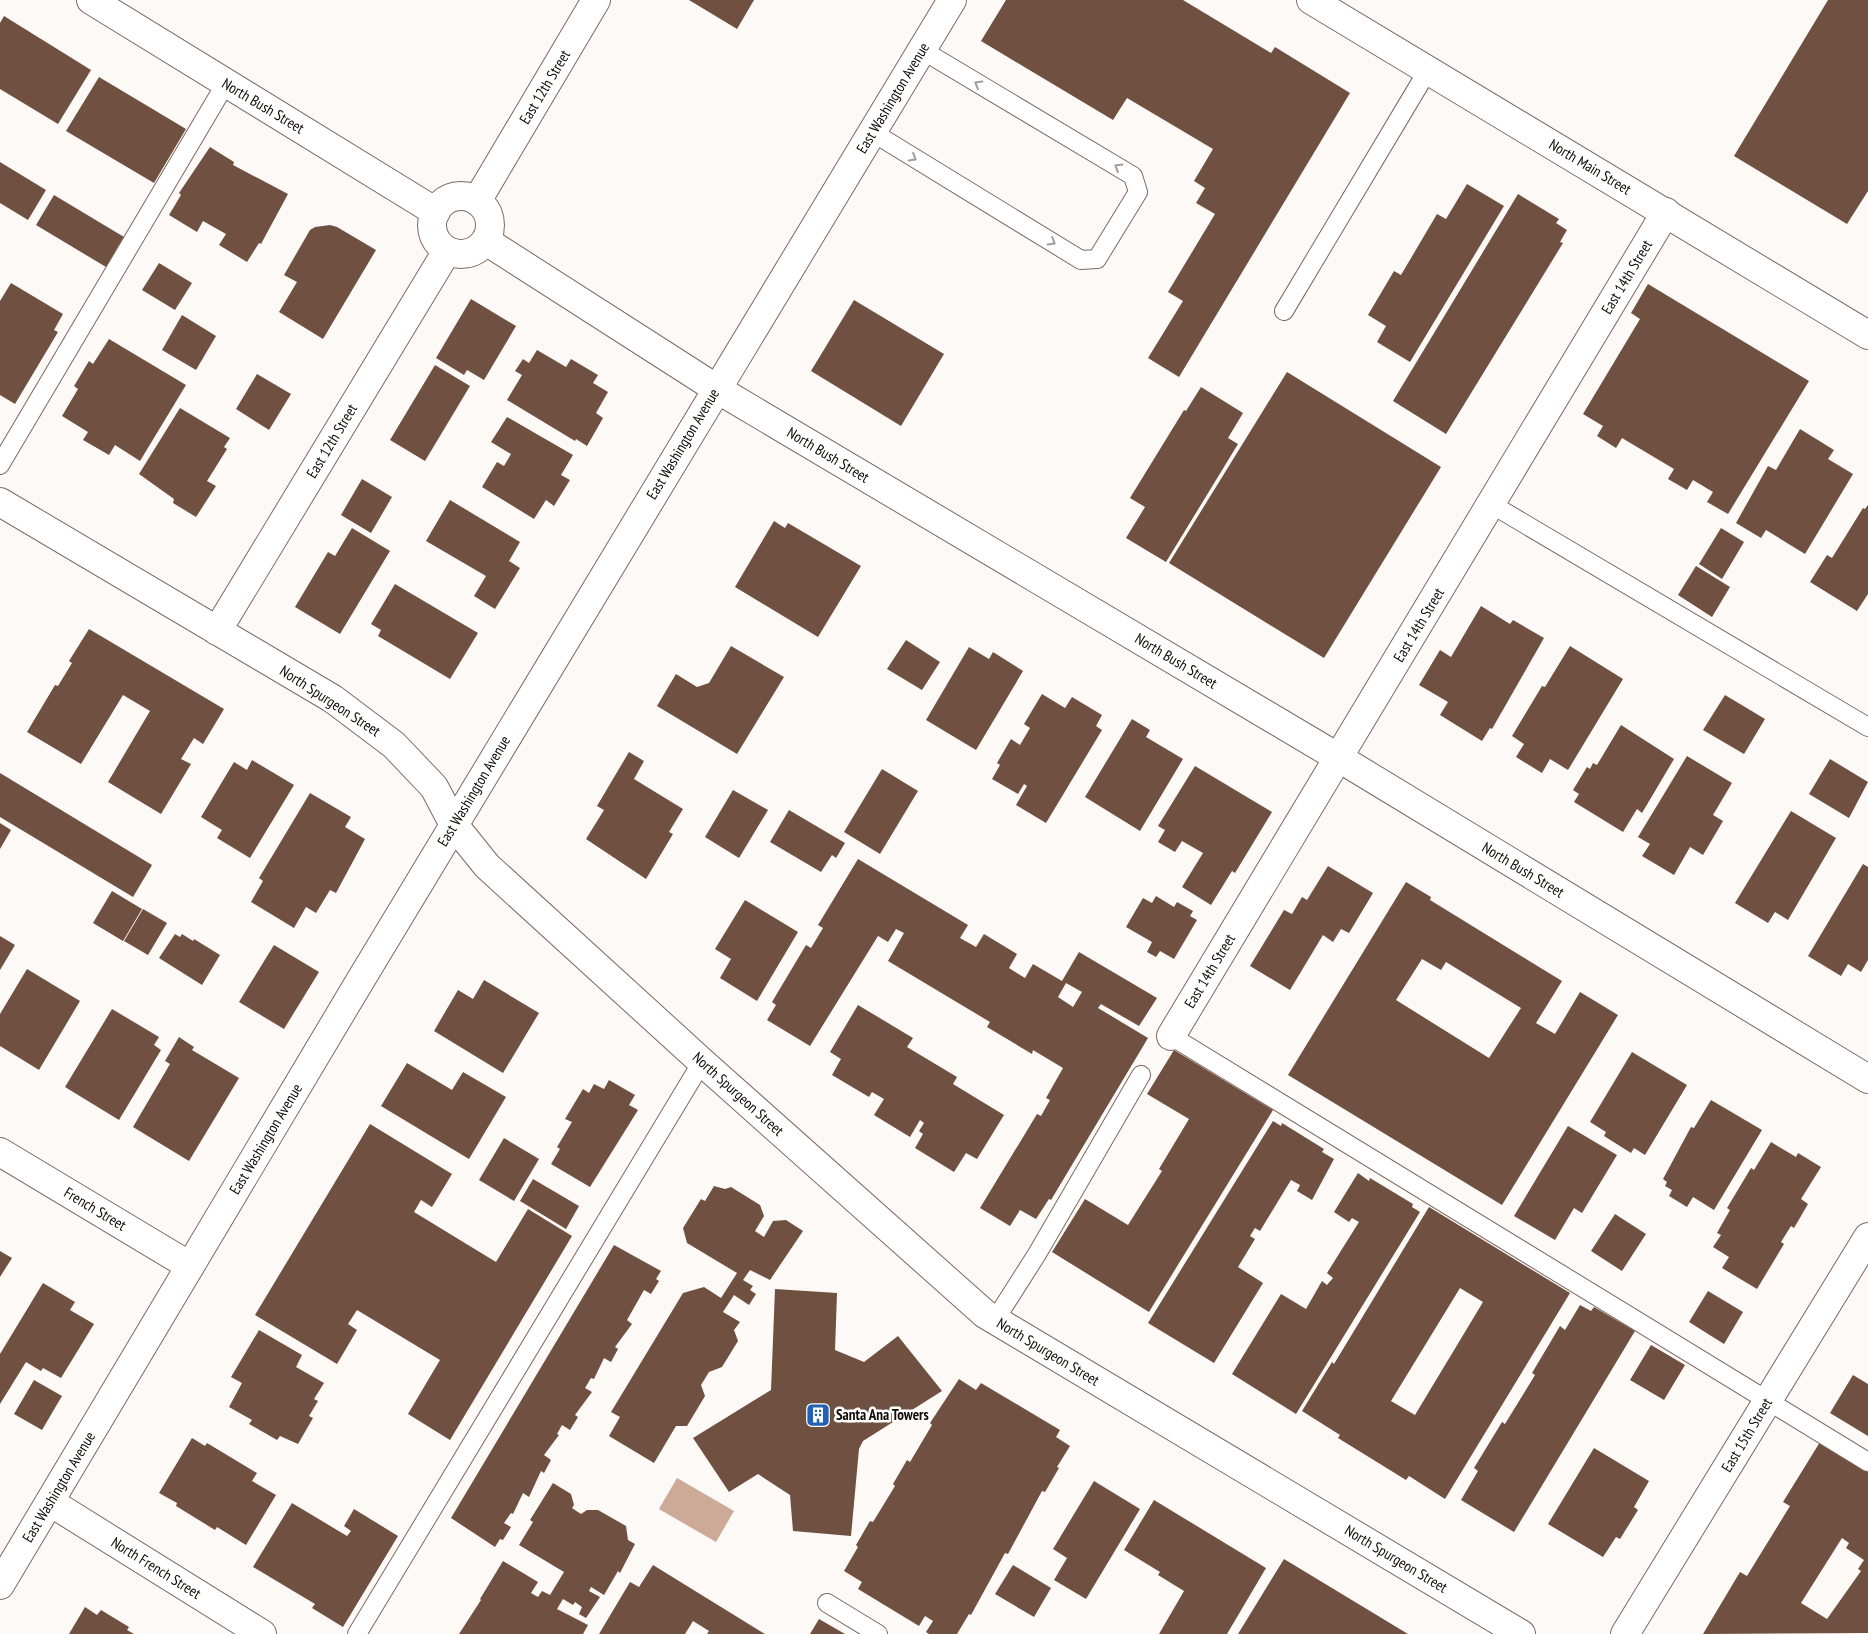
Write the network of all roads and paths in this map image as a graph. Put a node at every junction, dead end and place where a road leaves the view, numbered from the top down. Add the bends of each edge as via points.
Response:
1 (91, 0) edge
2 (596, 0) edge
3 (952, 0) edge
4 (1311, 0) edge
5 (922, 50) junction
6 (1428, 70) junction
7 (226, 83) junction
8 (872, 132) junction
9 (477, 201) junction
10 (436, 212) junction
11 (1666, 212) junction
12 (486, 241) junction
13 (447, 251) junction
14 (1284, 311) dead end
15 (1868, 335) edge
16 (717, 389) junction
17 (0, 466) edge
18 (0, 502) edge
19 (1491, 504) junction
20 (216, 631) junction
21 (1868, 727) edge
22 (1339, 758) junction
23 (454, 825) junction
24 (1171, 1036) joint
25 (702, 1062) junction
26 (1140, 1075) dead end
27 (1868, 1079) edge
28 (0, 1152) edge
29 (1868, 1237) edge
30 (190, 1266) junction
31 (995, 1320) junction
32 (1768, 1401) junction
33 (1868, 1462) edge
34 (50, 1502) junction
35 (0, 1585) edge
36 (827, 1603) dead end
37 (262, 1634) edge
38 (357, 1634) edge
39 (878, 1634) edge
40 (1521, 1634) edge
41 (1625, 1634) edge

1 - 7 street, North Bush Street
2 - 9 street, East 12th Street
3 - 5 street, East Washington Avenue
4 - 6 street, North Main Street
5 - 8 street, East Washington Avenue
8 -> 5 lane via 1081,260 1096,259 1138,192 1133,176
6 - 11 street, North Main Street
6 - 14 lane
7 - 10 street, North Bush Street
7 - 17 lane
8 - 16 street, East Washington Avenue
9 - 10 street via 454,196
9 - 12 street via 490,218
10 - 13 street via 432,226 434,235
11 - 15 street, North Main Street
11 - 19 street, East 14th Street
12 - 13 street via 466,254
12 - 16 street, North Bush Street
13 - 20 street, East 12th Street
16 - 22 street, North Bush Street
16 - 23 street, East Washington Avenue
18 - 20 street, North Spurgeon Street
19 - 21 lane
19 - 22 street, East 14th Street
20 - 23 street, North Spurgeon Street via 333,700 394,745 434,787
22 - 24 street, East 14th Street
22 - 27 street, North Bush Street
23 - 25 street, North Spurgeon Street via 487,866
23 - 30 street, East Washington Avenue
24 - 32 lane
25 - 31 street, North Spurgeon Street
25 - 38 lane
26 - 31 lane via 1037,1254
28 - 30 street, French Street
29 - 32 street, East 15th Street
30 - 34 street, East Washington Avenue
31 - 40 street, North Spurgeon Street
32 - 33 lane
32 - 41 street, East 15th Street
34 - 35 street, East Washington Avenue
34 - 37 street, North French Street
36 - 39 lane

